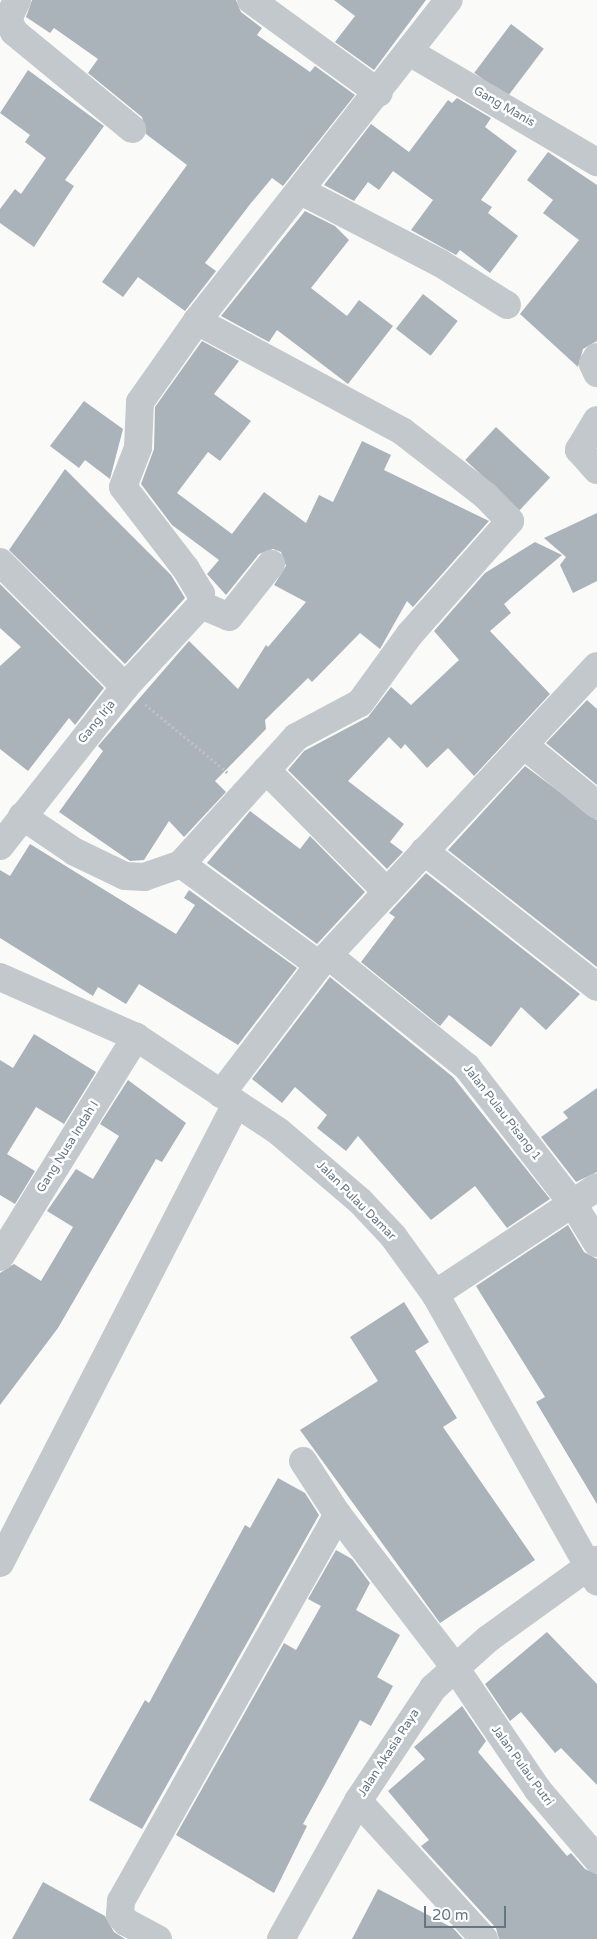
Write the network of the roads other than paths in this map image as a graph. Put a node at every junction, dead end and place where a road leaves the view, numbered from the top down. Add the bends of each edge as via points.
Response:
1 (17, 0) edge
2 (251, 0) edge
3 (449, 0) edge
4 (411, 53) junction
5 (380, 92) junction
6 (132, 129) dead end
7 (597, 162) edge
8 (302, 191) junction
9 (507, 305) dead end
10 (197, 321) junction
11 (597, 357) edge
12 (597, 373) edge
13 (597, 420) edge
14 (597, 470) edge
15 (0, 562) edge
16 (271, 564) dead end
17 (201, 605) junction
18 (597, 666) edge
19 (125, 687) junction
20 (524, 744) junction
21 (266, 770) junction
22 (597, 805) edge
23 (22, 816) junction
24 (0, 846) edge
25 (424, 852) junction
26 (181, 864) junction
27 (387, 892) junction
28 (324, 961) junction
29 (0, 977) edge
30 (597, 987) edge
31 (136, 1037) junction
32 (229, 1099) junction
33 (597, 1187) edge
34 (573, 1204) junction
35 (597, 1243) edge
36 (0, 1257) edge
37 (435, 1294) junction
38 (303, 1461) dead end
39 (338, 1515) junction
40 (0, 1563) edge
41 (594, 1570) edge
42 (454, 1666) junction
43 (358, 1801) junction
44 (597, 1859) edge
45 (475, 1935) edge
46 (158, 1939) edge
47 (281, 1939) edge

1 - 6 street via 8,19 14,32
2 - 5 street
3 - 4 street
4 - 5 street
4 - 7 street, Gang Manis
5 - 8 street
8 - 9 street via 440,263
8 - 10 street
10 - 17 street via 142,396 138,448 123,482 126,493 186,570 201,594
10 - 21 street via 402,431 486,496 510,521 410,634 360,703 300,733
11 - 12 street via 593,364
13 - 14 street via 579,450
15 - 19 street
16 - 17 street via 229,616
17 - 19 street, Gang Irja
18 - 20 street
19 - 23 street, Gang Irja
20 - 22 street
20 - 25 street
21 - 26 street
21 - 27 street
23 - 24 street, Gang Irja
23 - 26 street via 75,852 125,876 144,877
25 - 27 street
25 - 30 street
26 - 28 street, Jalan Pulau Pisang 1
27 - 28 street
28 - 32 street
28 - 34 street, Jalan Pulau Pisang 1 via 467,1067
29 - 31 street, Jalan Pulau Damar
31 - 32 street, Jalan Pulau Damar
31 - 36 street, Gang Nusa Indah I
32 - 37 street, Jalan Pulau Damar via 319,1163 360,1201 393,1236
32 - 40 street
33 - 34 street
34 - 35 street, Jalan Pulau Pisang 1
34 - 37 street
37 - 41 street, Jalan Pulau Damar
38 - 39 street, Jalan Pulau Putri
39 - 42 street, Jalan Pulau Putri
39 - 46 street via 120,1901 120,1915 126,1922
41 - 42 street, Jalan Akasia Raya
42 - 43 street, Jalan Akasia Raya via 409,1718
42 - 44 street, Jalan Pulau Putri via 538,1790
43 - 45 street
43 - 47 street, Jalan Akasia Raya

